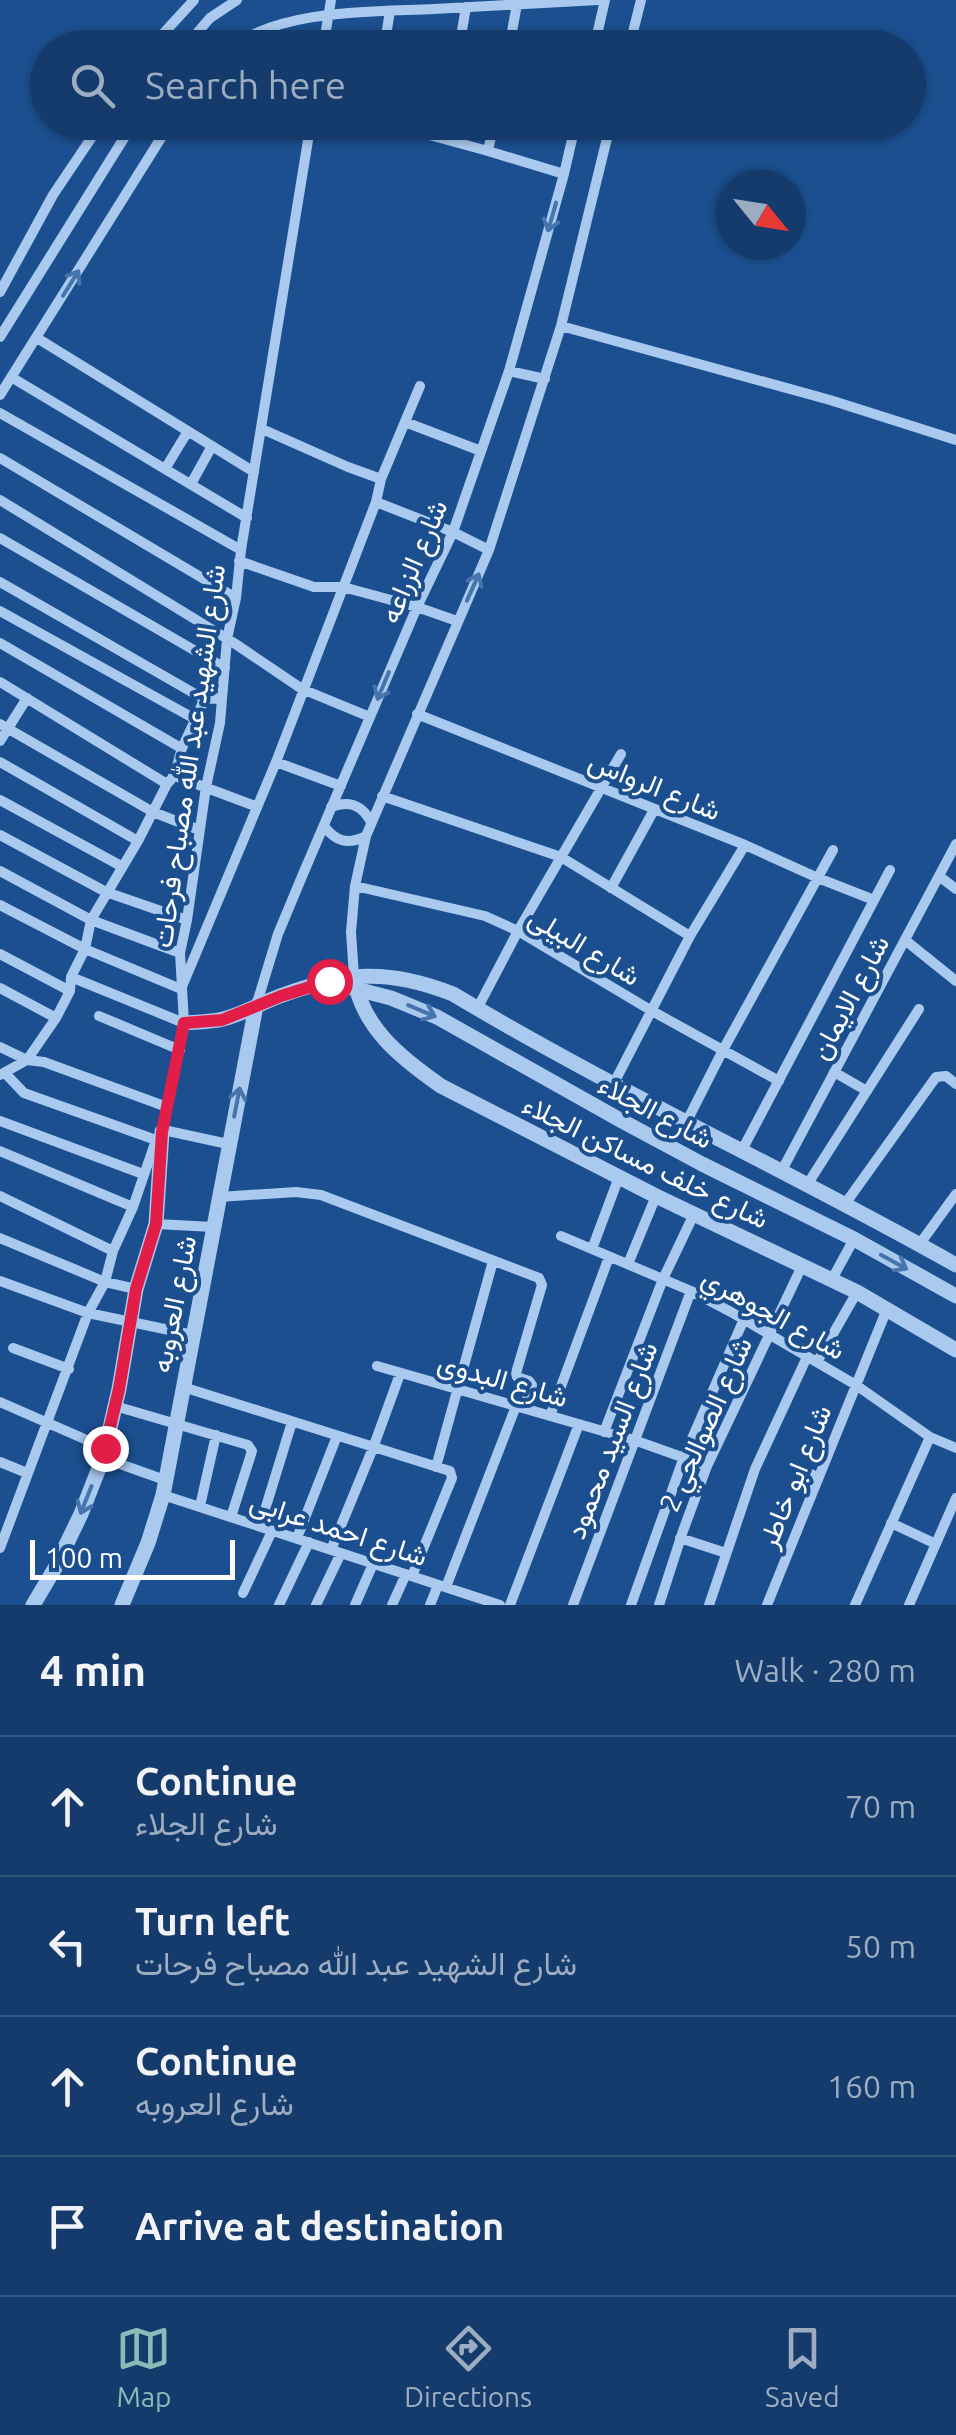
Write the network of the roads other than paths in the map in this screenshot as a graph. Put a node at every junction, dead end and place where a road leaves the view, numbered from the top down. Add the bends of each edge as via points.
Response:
1 (194, 0) edge
2 (238, 0) edge
3 (331, 0) edge
4 (601, 0) edge
5 (641, 0) edge
6 (517, 4) junction
7 (466, 7) junction
8 (390, 11) junction
9 (328, 14) junction
10 (166, 30) edge
11 (200, 30) edge
12 (261, 30) edge
13 (326, 30) edge
14 (387, 30) edge
15 (462, 30) edge
16 (512, 30) edge
17 (597, 30) edge
18 (634, 30) edge
19 (90, 140) edge
20 (123, 140) edge
21 (160, 140) edge
22 (308, 140) edge
23 (450, 140) edge
24 (490, 140) edge
25 (572, 140) edge
26 (607, 140) edge
27 (488, 150) junction
28 (564, 174) junction
29 (0, 292) edge
30 (561, 326) junction
31 (0, 337) edge
32 (36, 338) junction
33 (510, 371) junction
34 (12, 378) junction
35 (545, 380) junction
36 (420, 386) dead end
37 (0, 396) edge
38 (0, 413) edge
39 (405, 422) junction
40 (262, 429) junction
41 (188, 431) junction
42 (956, 440) edge
43 (212, 446) junction
44 (481, 451) junction
45 (0, 458) edge
46 (165, 469) junction
47 (254, 472) junction
48 (381, 479) junction
49 (190, 484) junction
50 (0, 500) edge
51 (376, 502) junction
52 (247, 518) junction
53 (453, 532) junction
54 (0, 538) edge
55 (489, 550) junction
56 (240, 555) junction
57 (0, 582) edge
58 (343, 587) junction
59 (236, 598) junction
60 (418, 607) junction
61 (0, 610) edge
62 (457, 621) junction
63 (227, 639) junction
64 (0, 643) edge
65 (225, 668) junction
66 (0, 682) edge
67 (302, 689) junction
68 (27, 698) junction
69 (221, 698) junction
70 (204, 699) junction
71 (418, 714) junction
72 (370, 717) junction
73 (196, 720) junction
74 (4, 726) edge
75 (0, 741) edge
76 (182, 748) junction
77 (620, 754) dead end
78 (0, 762) edge
79 (276, 762) junction
80 (171, 780) junction
81 (341, 786) junction
82 (206, 787) junction
83 (599, 788) junction
84 (382, 796) junction
85 (0, 800) edge
86 (256, 806) junction
87 (332, 807) junction
88 (654, 810) junction
89 (153, 812) junction
90 (371, 822) junction
91 (324, 826) junction
92 (199, 830) junction
93 (0, 835) edge
94 (366, 836) junction
95 (138, 840) junction
96 (956, 844) edge
97 (745, 845) junction
98 (833, 850) dead end
99 (561, 857) junction
100 (121, 866) junction
101 (890, 870) dead end
102 (0, 871) edge
103 (939, 876) junction
104 (818, 878) junction
105 (355, 886) junction
106 (612, 888) junction
107 (956, 889) edge
108 (106, 892) junction
109 (874, 900) junction
110 (0, 905) edge
111 (91, 920) junction
112 (187, 920) junction
113 (518, 931) junction
114 (690, 936) junction
115 (905, 940) junction
116 (85, 949) junction
117 (180, 953) junction
118 (0, 954) edge
119 (71, 977) junction
120 (956, 980) edge
121 (355, 982) junction
122 (0, 988) edge
123 (181, 989) junction
124 (70, 991) junction
125 (256, 1006) junction
126 (477, 1008) junction
127 (918, 1009) dead end
128 (652, 1012) junction
129 (99, 1016) dead end
130 (56, 1018) junction
131 (184, 1023) junction
132 (0, 1047) edge
133 (180, 1050) junction
134 (723, 1050) junction
135 (26, 1060) junction
136 (586, 1068) junction
137 (834, 1072) junction
138 (3, 1074) edge
139 (779, 1080) junction
140 (614, 1083) junction
141 (956, 1084) edge
142 (867, 1091) junction
143 (572, 1094) junction
144 (637, 1096) junction
145 (166, 1107) junction
146 (0, 1121) edge
147 (622, 1122) junction
148 (686, 1123) junction
149 (159, 1136) junction
150 (228, 1144) junction
151 (0, 1151) edge
152 (742, 1152) junction
153 (781, 1172) junction
154 (142, 1174) junction
155 (619, 1178) junction
156 (807, 1186) junction
157 (956, 1194) edge
158 (0, 1196) edge
159 (656, 1196) junction
160 (218, 1198) junction
161 (845, 1204) junction
162 (134, 1206) junction
163 (694, 1214) junction
164 (156, 1224) junction
165 (213, 1228) junction
166 (561, 1236) dead end
167 (0, 1238) edge
168 (854, 1240) junction
169 (920, 1244) junction
170 (592, 1249) junction
171 (113, 1251) junction
172 (609, 1256) junction
173 (494, 1261) junction
174 (955, 1261) edge
175 (628, 1264) junction
176 (802, 1266) junction
177 (663, 1279) junction
178 (832, 1280) junction
179 (0, 1281) edge
180 (104, 1282) junction
181 (136, 1289) junction
182 (691, 1291) junction
183 (856, 1292) junction
184 (956, 1296) edge
185 (887, 1309) junction
186 (88, 1313) junction
187 (744, 1319) junction
188 (130, 1321) junction
189 (769, 1334) junction
190 (193, 1335) junction
191 (13, 1348) dead end
192 (956, 1350) edge
193 (812, 1359) junction
194 (377, 1366) dead end
195 (69, 1368) junction
196 (400, 1374) junction
197 (856, 1384) junction
198 (183, 1387) junction
199 (458, 1390) junction
200 (0, 1402) edge
201 (115, 1406) junction
202 (520, 1407) junction
203 (550, 1416) junction
204 (176, 1422) junction
205 (292, 1422) junction
206 (48, 1424) junction
207 (579, 1424) junction
208 (604, 1432) junction
209 (216, 1435) junction
210 (337, 1436) junction
211 (930, 1436) junction
212 (634, 1440) junction
213 (373, 1448) junction
214 (956, 1448) edge
215 (104, 1453) junction
216 (684, 1457) junction
217 (0, 1462) edge
218 (707, 1466) junction
219 (436, 1467) junction
220 (799, 1469) dead end
221 (27, 1473) junction
222 (818, 1477) junction
223 (164, 1488) junction
224 (956, 1498) edge
225 (200, 1506) junction
226 (0, 1508) edge
227 (12, 1514) junction
228 (231, 1516) junction
229 (891, 1523) junction
230 (260, 1526) junction
231 (272, 1530) junction
232 (680, 1538) junction
233 (302, 1540) junction
234 (936, 1544) junction
235 (0, 1548) edge
236 (336, 1551) junction
237 (726, 1553) junction
238 (373, 1564) junction
239 (409, 1575) junction
240 (442, 1586) junction
241 (244, 1593) dead end
242 (468, 1600) edge
243 (33, 1605) edge
244 (122, 1605) edge
245 (280, 1605) edge
246 (316, 1605) edge
247 (355, 1605) edge
248 (392, 1605) edge
249 (430, 1605) edge
250 (500, 1605) edge
251 (510, 1605) edge
252 (573, 1605) edge
253 (631, 1605) edge
254 (659, 1605) edge
255 (709, 1605) edge
256 (766, 1605) edge
257 (855, 1605) edge
258 (909, 1605) edge

1 - 10 street
2 - 11 street
3 - 9 street
4 - 6 street
4 - 17 street
5 - 18 street
6 - 7 street
6 - 16 street
7 - 8 street
7 - 15 street
8 - 9 street
8 - 14 street
9 - 12 street
9 - 13 street
19 - 29 street
20 - 31 street
32 -> 21 street
22 - 40 street, شارع الشهيد عبد الله مصباح فرحات
23 - 27 street
24 - 27 street
25 - 28 street, شارع الزراعه
26 - 30 street
27 - 28 street
28 -> 33 street, شارع الزراعه
30 - 35 street
30 - 42 street
32 - 34 street
32 - 41 street
33 - 35 street
33 - 44 street, شارع الزراعه
34 - 37 street
34 - 46 street
35 - 55 street
36 - 39 street
38 - 56 street
39 - 44 street
39 - 48 street
40 - 47 street, شارع الشهيد عبد الله مصباح فرحات
40 - 48 street
41 - 43 street
41 - 46 street
43 - 47 street
43 - 49 street
44 - 53 street, شارع الزراعه
45 - 59 street
46 - 49 street
47 - 52 street, شارع الشهيد عبد الله مصباح فرحات
48 - 51 street
49 - 52 street
50 - 63 street
51 - 53 street
51 - 58 street
52 - 56 street, شارع الشهيد عبد الله مصباح فرحات
53 - 55 street
53 - 60 street, شارع الزراعه
54 - 65 street
62 -> 55 street
56 - 58 street via 314,587
56 - 59 street, شارع الشهيد عبد الله مصباح فرحات
57 - 70 street
58 - 60 street
58 - 67 street
59 - 63 street, شارع الشهيد عبد الله مصباح فرحات
60 - 62 street
60 -> 72 street, شارع الزراعه
61 - 73 street
62 - 71 street
63 - 65 street, شارع الشهيد عبد الله مصباح فرحات
63 - 67 street
64 - 76 street
65 - 69 street, شارع الشهيد عبد الله مصباح فرحات
66 - 68 street
67 - 72 street
67 - 79 street
68 - 74 street
68 - 80 street
69 - 70 street
69 - 82 street, شارع الشهيد عبد الله مصباح فرحات
70 - 73 street
71 - 83 street, شارع الرواس
71 - 84 street
72 - 81 street, شارع الزراعه
73 - 76 street
74 - 75 street
74 - 89 street
76 - 80 street
77 - 83 street
78 - 95 street
79 - 81 street
79 - 86 street
80 - 82 street
80 - 89 street
81 - 87 street, شارع الزراعه
82 - 86 street
82 - 92 street, شارع الشهيد عبد الله مصباح فرحات
83 - 88 street, شارع الرواس
83 - 99 street
84 - 90 street
84 - 99 street
85 - 100 street
86 - 123 street
87 - 90 street via 355,804
87 - 91 street, شارع الزراعه
88 - 97 street, شارع الرواس
88 - 106 street
89 - 92 street
89 - 95 street
90 - 94 street
91 - 94 street via 342,841
91 - 125 street, شارع الزراعه
92 - 112 street, شارع الشهيد عبد الله مصباح فرحات
93 - 108 street
94 - 105 street
95 - 100 street
96 - 103 street, شارع الايمان
97 - 104 street, شارع الرواس
97 - 114 street
98 - 104 street
99 - 106 street
99 - 113 street
100 - 108 street
101 - 109 street
102 - 111 street
103 - 107 street
103 - 115 street, شارع الايمان
104 - 109 street, شارع الرواس
104 - 134 street
105 - 113 street, شارع البيلى via 468,910
105 - 121 street
106 - 114 street
108 - 111 street
108 - 112 street
109 - 139 street
110 - 116 street
111 - 116 street
111 - 117 street
112 - 117 street, شارع الشهيد عبد الله مصباح فرحات
113 - 126 street
113 - 128 street, شارع البيلى
114 - 128 street
115 - 120 street
115 - 137 street, شارع الايمان
116 - 119 street
116 - 123 street
117 - 123 street, شارع الشهيد عبد الله مصباح فرحات
118 - 124 street
119 - 124 street
119 - 131 street
121 - 125 street, شارع الجلاء via 329,981
121 - 126 street, شارع الجلاء via 384,975 432,986
121 -> 143 street, شارع الجلاء via 437,1017
121 - 155 street, شارع خلف مساكن الجلاء via 372,1024 416,1069
122 - 130 street
123 - 131 street, شارع الشهيد عبد الله مصباح فرحات
124 - 130 street
125 - 131 street, شارع الجلاء via 222,1020
150 -> 125 street, شارع العروبه
126 - 136 street, شارع الجلاء
127 - 142 street
128 - 134 street, شارع البيلى
128 - 140 street
129 - 133 street
130 - 135 street
131 - 133 street, شارع الشهيد عبد الله مصباح فرحات
132 - 135 street
133 - 145 street, شارع الشهيد عبد الله مصباح فرحات
134 - 139 street, شارع البيلى
134 - 148 street
135 - 138 street
135 - 145 street
136 - 140 street, شارع الجلاء
136 - 143 street via 586,1084
137 - 142 street
137 - 153 street, شارع الايمان
138 - 149 street via 24,1093
139 - 152 street
140 - 144 street, شارع الجلاء
141 - 161 street via 936,1077
142 - 156 street
143 - 147 street, شارع الجلاء
144 - 147 street via 622,1104
144 - 148 street, شارع الجلاء
145 - 149 street, شارع الشهيد عبد الله مصباح فرحات
146 - 154 street
147 - 168 street, شارع الجلاء
148 - 152 street, شارع الجلاء
149 - 150 street via 168,1131
149 - 154 street, شارع الشهيد عبد الله مصباح فرحات
149 - 164 street, شارع العروبه
150 - 160 street, شارع العروبه
151 - 162 street
152 - 153 street, شارع الجلاء
153 - 156 street, شارع الجلاء
154 - 162 street, شارع الشهيد عبد الله مصباح فرحات
155 - 159 street, شارع خلف مساكن الجلاء
155 - 170 street
156 - 161 street, شارع الجلاء
157 - 169 street
158 - 171 street
159 - 163 street, شارع خلف مساكن الجلاء
159 - 175 street
160 - 165 street, شارع العروبه
160 - 173 street via 308,1192
161 - 169 street, شارع الجلاء
162 - 171 street, شارع الشهيد عبد الله مصباح فرحات
163 - 176 street, شارع خلف مساكن الجلاء
163 - 177 street
164 - 165 street
164 - 181 street, شارع العروبه
165 - 190 street, شارع العروبه
166 - 170 street, شارع الجوهري
167 - 180 street
168 - 178 street
168 -> 184 street, شارع الجلاء
169 - 174 street, شارع الجلاء
170 - 172 street, شارع الجوهري
171 - 180 street, شارع الشهيد عبد الله مصباح فرحات
172 - 175 street, شارع الجوهري
172 - 203 street
173 - 199 street
173 - 202 street via 542,1285 516,1372 532,1384
175 - 177 street, شارع الجوهري
176 - 178 street, شارع خلف مساكن الجلاء
176 - 189 street, شارع الصوالحي 2
177 - 182 street, شارع الجوهري
177 - 208 street
178 - 183 street, شارع خلف مساكن الجلاء
179 - 186 street
180 - 181 street
180 - 186 street, شارع الشهيد عبد الله مصباح فرحات
181 - 188 street, شارع العروبه
182 - 187 street, شارع الجوهري
182 - 212 street, شارع السيد محمود
183 - 185 street, شارع خلف مساكن الجلاء
183 - 193 street
185 - 192 street, شارع خلف مساكن الجلاء
185 - 197 street, شارع ابو خاطر
186 - 188 street
186 - 195 street, شارع الشهيد عبد الله مصباح فرحات
187 - 189 street, شارع الجوهري
187 - 216 street
188 - 190 street
188 - 201 street, شارع العروبه
189 - 193 street, شارع الجوهري
189 - 218 street, شارع الصوالحي 2
190 - 198 street, شارع العروبه
191 - 195 street
193 - 197 street, شارع الجوهري
193 - 237 street via 755,1469
194 - 196 street, شارع البدوى
195 - 206 street, شارع الشهيد عبد الله مصباح فرحات
196 - 199 street, شارع البدوى
196 - 213 street, شارع البدوى
197 - 211 street, شارع الجوهري
197 - 222 street, شارع ابو خاطر
198 - 204 street, شارع العروبه
198 - 205 street
199 - 202 street, شارع البدوى
199 - 219 street
200 - 206 street, شارع احمد عرابى
201 - 204 street
201 - 215 street, شارع العروبه
202 - 203 street, شارع البدوى
202 - 240 street
203 - 207 street, شارع البدوى
204 - 209 street
204 - 223 street, شارع العروبه
205 - 210 street
205 - 230 street
206 - 215 street, شارع احمد عرابى
206 - 221 street, شارع الشهيد عبد الله مصباح فرحات
207 - 208 street, شارع البدوى
207 - 251 street
208 - 212 street, شارع البدوى
209 - 225 street
209 - 228 street via 251,1448
210 - 213 street
210 - 233 street
211 - 214 street, شارع الجوهري
211 - 229 street
212 - 216 street, شارع البدوى
212 - 252 street, شارع السيد محمود
213 - 219 street
213 - 236 street, شارع البدوى
215 - 223 street, شارع احمد عرابى
215 -> 243 street, شارع العروبه
216 - 218 street, شارع البدوى
216 - 253 street
217 - 221 street
218 - 232 street, شارع الصوالحي 2
219 - 239 street via 452,1478
220 - 222 street
221 - 227 street, شارع الشهيد عبد الله مصباح فرحات
222 - 256 street, شارع ابو خاطر
223 - 225 street, شارع احمد عرابى
223 - 244 street, شارع العروبه
224 - 234 street
225 - 228 street, شارع احمد عرابى
226 - 227 street
227 - 235 street, شارع الشهيد عبد الله مصباح فرحات
228 - 230 street, شارع احمد عرابى
229 - 234 street
229 - 257 street
230 - 231 street, شارع احمد عرابى
231 - 233 street, شارع احمد عرابى
231 - 241 street
232 - 237 street
232 - 254 street, شارع الصوالحي 2
233 - 236 street, شارع احمد عرابى
233 - 245 street
234 - 258 street
236 - 238 street, شارع احمد عرابى
236 - 246 street, شارع البدوى
237 - 255 street
238 - 239 street, شارع احمد عرابى
238 - 247 street
239 - 240 street, شارع احمد عرابى
239 - 248 street
240 - 242 street, شارع احمد عرابى
240 - 249 street
242 - 250 street, شارع احمد عرابى

